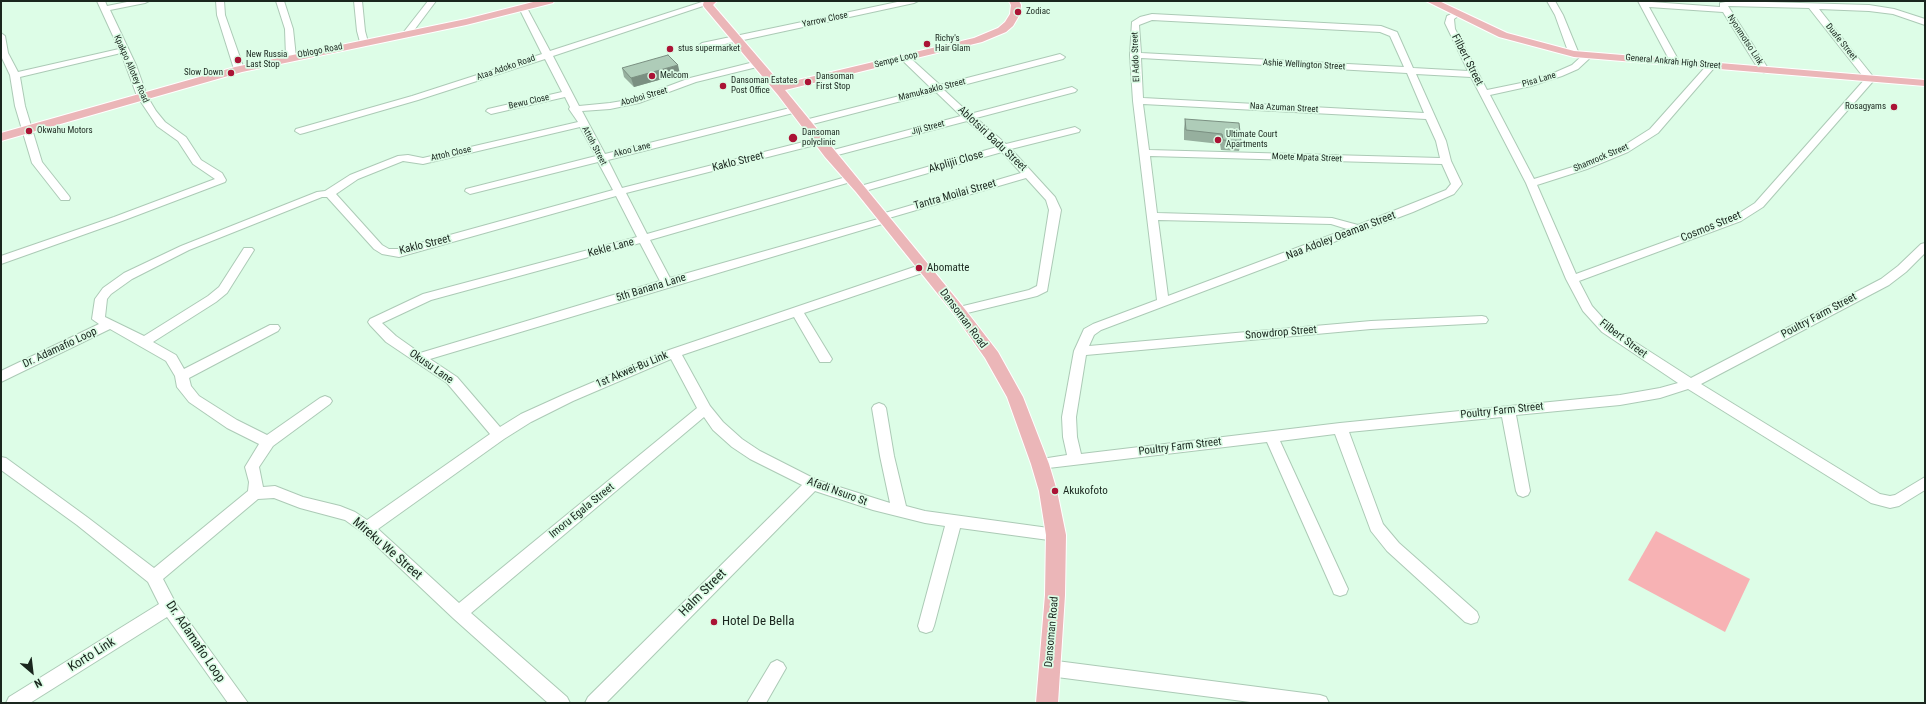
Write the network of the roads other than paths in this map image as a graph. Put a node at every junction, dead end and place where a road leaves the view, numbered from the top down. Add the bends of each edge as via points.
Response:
1 (145, 1) edge
2 (220, 1) edge
3 (280, 1) edge
4 (358, 1) edge
5 (432, 1) edge
6 (549, 1) edge
7 (914, 1) edge
8 (1014, 1) edge
9 (1431, 1) edge
10 (1551, 1) edge
11 (710, 2) edge
12 (1643, 2) edge
13 (102, 5) edge
14 (1812, 6) junction
15 (523, 8) junction
16 (1725, 10) junction
17 (1457, 14) junction
18 (1925, 22) edge
19 (1394, 34) joint
20 (406, 35) junction
21 (1, 36) edge
22 (737, 39) junction
23 (364, 42) junction
24 (702, 46) dead end
25 (124, 50) junction
26 (546, 54) junction
27 (1574, 54) junction
28 (1135, 55) junction
29 (1588, 55) junction
30 (291, 57) junction
31 (1060, 57) dead end
32 (906, 58) junction
33 (1675, 63) junction
34 (758, 64) junction
35 (1711, 66) junction
36 (239, 69) junction
37 (1764, 70) junction
38 (1410, 71) junction
39 (1473, 74) junction
40 (15, 76) junction
41 (1870, 79) junction
42 (1925, 83) edge
43 (778, 88) junction
44 (939, 88) junction
45 (1072, 90) dead end
46 (1485, 93) junction
47 (566, 94) junction
48 (142, 96) junction
49 (1138, 101) junction
50 (574, 109) junction
51 (794, 110) junction
52 (491, 111) dead end
53 (1430, 116) junction
54 (968, 117) junction
55 (805, 122) junction
56 (582, 124) junction
57 (27, 130) junction
58 (1075, 130) dead end
59 (300, 132) dead end
60 (1, 137) edge
61 (819, 141) junction
62 (1004, 148) junction
63 (1144, 153) junction
64 (830, 154) junction
65 (600, 158) junction
66 (1446, 161) junction
67 (1028, 174) junction
68 (1531, 183) junction
69 (855, 184) junction
70 (470, 191) dead end
71 (618, 192) junction
72 (327, 194) junction
73 (65, 198) dead end
74 (1153, 216) junction
75 (883, 218) junction
76 (1358, 229) junction
77 (643, 239) junction
78 (1925, 246) edge
79 (248, 250) dead end
80 (1, 260) edge
81 (924, 268) junction
82 (1572, 279) junction
83 (667, 283) junction
84 (1163, 302) junction
85 (959, 311) junction
86 (797, 312) junction
87 (1482, 320) dead end
88 (374, 322) joint
89 (108, 325) junction
90 (274, 328) dead end
91 (144, 342) junction
92 (1080, 351) junction
93 (674, 352) junction
94 (417, 358) junction
95 (825, 359) dead end
96 (182, 376) junction
97 (1, 377) edge
98 (1690, 384) junction
99 (325, 401) dead end
100 (880, 408) dead end
101 (705, 409) junction
102 (1508, 410) junction
103 (1340, 428) junction
104 (499, 435) junction
105 (1271, 436) junction
106 (267, 444) junction
107 (1075, 460) junction
108 (1, 462) edge
109 (1040, 464) junction
110 (1925, 483) edge
111 (812, 484) junction
112 (1523, 490) dead end
113 (255, 493) junction
114 (900, 511) junction
115 (954, 522) junction
116 (368, 528) junction
117 (1056, 535) junction
118 (154, 577) junction
119 (1340, 589) dead end
120 (169, 607) junction
121 (459, 613) junction
122 (1471, 617) dead end
123 (926, 626) dead end
124 (777, 668) dead end
125 (1049, 668) junction
126 (21, 702) edge
127 (239, 703) edge
128 (561, 703) edge
129 (594, 703) edge
130 (756, 703) edge
131 (1047, 703) edge
132 (1320, 703) edge

1 - 13 street
2 - 36 street via 221,15
3 - 30 street via 289,29
4 - 23 street
5 - 20 street
6 - 15 main road, Oblogo Road
7 - 22 street, Yarrow Close
8 - 32 main road, Sempe Loop via 1015,14 1002,30 978,40
9 - 17 main road, General Ankrah High Street
10 - 27 street
11 - 22 main road, Dansoman Road via 708,5
11 - 26 street, Ataa Adoko Road
12 - 16 street
12 - 33 street
13 - 25 street, Kpakpo Allotey Road
14 - 16 street via 1733,3 1723,5
14 - 18 street via 1881,9
14 - 41 street, Duafe Street
15 - 20 main road, Oblogo Road
15 - 26 street, Attoh Street
16 - 37 street, Nyonmotso Link
17 - 27 main road, General Ankrah High Street via 1528,44
17 - 39 street, Filbert Street via 1450,18 1449,23
19 - 28 street, El Addo Street via 1381,29 1152,17 1135,24
19 - 38 street, Naa Adoley Oeaman Street
20 - 23 main road, Oblogo Road
21 - 40 street via 4,53
22 - 24 street, Yarrow Close
22 - 34 main road, Dansoman Road
23 - 30 main road, Oblogo Road
25 - 40 street
25 - 48 street, Kpakpo Allotey Road
26 - 47 street, Attoh Street
26 - 59 street, Ataa Adoko Road via 415,98
27 - 29 main road, General Ankrah High Street
28 - 38 street, Ashie Wellington Street
28 - 49 street, El Addo Street
29 - 33 main road, General Ankrah High Street
29 - 46 street, Pisa Lane via 1575,67 1559,74
30 - 36 main road, Oblogo Road
31 - 44 street, Mamukaaklo Street
32 - 43 main road, Sempe Loop
32 - 44 street, Ablotsiri Badu Street
33 - 35 main road, General Ankrah High Street
34 - 43 main road, Dansoman Road
34 - 50 street, Aboboi Street via 693,80 636,102
35 - 37 main road, General Ankrah High Street
35 - 68 street, Shamrock Street via 1654,131 1624,150 1583,167
36 - 48 main road, Oblogo Road
37 - 41 main road, General Ankrah High Street
38 - 39 street, Ashie Wellington Street
38 - 53 street, Naa Adoley Oeaman Street
39 - 46 street, Filbert Street
40 - 57 street
41 - 42 main road, General Ankrah High Street
41 - 82 street, Cosmos Street via 1759,205 1737,219
43 - 51 main road, Dansoman Road
44 - 54 street, Ablotsiri Badu Street
44 - 55 street, Mamukaaklo Street
45 - 54 street, Jiji Street
46 - 68 street, Filbert Street
47 - 50 street, Attoh Street
47 - 52 street, Bewu Close
48 - 57 main road, Oblogo Road
48 - 80 street, Kpakpo Allotey Road via 161,124 182,139 197,162 221,178 218,182
49 - 53 street, Naa Azuman Street
49 - 63 street, El Addo Street
50 - 56 street, Attoh Street
51 - 55 main road, Dansoman Road
51 - 65 street, Akoo Lane
53 - 66 street, Naa Adoley Oeaman Street
54 - 62 street, Ablotsiri Badu Street
54 - 64 street, Jiji Street
55 - 61 main road, Dansoman Road
56 - 65 street, Attoh Street
56 - 72 street, Attoh Close via 423,161 402,158 354,177
57 - 60 main road, Oblogo Road
57 - 73 street via 37,163
58 - 62 street, Akplijii Close
61 - 64 main road, Dansoman Road
61 - 71 street, Kaklo Street
62 - 67 street, Ablotsiri Badu Street
62 - 69 street, Akplijii Close
63 - 66 street, Moete Mpata Street
63 - 74 street, El Addo Street
64 - 69 main road, Dansoman Road
65 - 70 street, Akoo Lane
65 - 71 street, Attoh Street
66 - 76 street, Naa Adoley Oeaman Street via 1457,184 1450,192
67 - 75 street, Tantra Moilai Street
67 - 85 street, Ablotsiri Badu Street via 1051,200 1055,210 1043,288 1033,293
68 - 82 street, Filbert Street
69 - 75 main road, Dansoman Road
69 - 77 street, Kekle Lane
71 - 72 street, Kaklo Street via 399,253 386,252 378,247 354,219
71 - 77 street, Attoh Street
72 - 89 street via 312,197 223,232 115,283 101,299 98,320
74 - 76 street via 1332,221
74 - 84 street, El Addo Street
75 - 81 main road, Dansoman Road
75 - 83 street, 5th Banana Lane
76 - 84 street, Naa Adoley Oeaman Street
77 - 83 street, Attoh Street
77 - 88 street, Kekle Lane via 427,297
78 - 98 street, Poultry Farm Street via 1902,269 1884,282
79 - 91 street via 223,290
81 - 85 main road, Dansoman Road
81 - 86 street, 1st Akwei-Bu Link
82 - 98 street, Filbert Street via 1587,308 1606,329
83 - 94 street, 5th Banana Lane
84 - 92 street, Naa Adoley Oeaman Street via 1097,327 1089,332
85 - 109 main road, Dansoman Road via 992,356 1015,397
86 - 93 street, 1st Akwei-Bu Link
86 - 95 street
87 - 92 street, Snowdrop Street via 1371,325
88 - 94 street, Okusu Lane via 391,339
89 - 91 street, Dr. Adamafio Loop
89 - 97 street, Dr. Adamafio Loop
90 - 96 street
91 - 96 street, Dr. Adamafio Loop via 171,358
92 - 107 street, Naa Adoley Oeaman Street via 1069,417
93 - 101 street, Afadi Nsuro St
93 - 104 street, 1st Akwei-Bu Link via 568,398 526,418
94 - 104 street, Okusu Lane via 452,380
96 - 106 street, Dr. Adamafio Loop via 184,387 194,399
98 - 102 street, Poultry Farm Street via 1660,393 1620,400
98 - 110 street, Filbert Street via 1876,499 1890,502 1898,500
99 - 106 street
100 - 114 street via 887,456
101 - 111 street, Afadi Nsuro St via 718,426 737,443
101 - 121 street, Imoru Egala Street
102 - 103 street, Poultry Farm Street
102 - 112 street
103 - 105 street, Poultry Farm Street
103 - 122 street via 1376,527 1393,547
104 - 116 street, 1st Akwei-Bu Link
105 - 107 street, Poultry Farm Street
105 - 119 street
106 - 113 street via 252,467 256,482
107 - 109 street, Poultry Farm Street
108 - 118 street, Dr. Adamafio Loop
109 - 117 main road, Dansoman Road
111 - 114 street, Afadi Nsuro St
111 - 129 street, Halm Street
113 - 116 street, Mireku We Street via 274,492 300,502 340,512
113 - 118 street
114 - 115 street, Afadi Nsuro St
115 - 117 street, Afadi Nsuro St
115 - 123 street
116 - 121 street, Mireku We Street
117 - 125 main road, Dansoman Road via 1055,596
118 - 120 street, Dr. Adamafio Loop
120 - 126 street, Korto Link
120 - 127 street, Dr. Adamafio Loop
121 - 128 street, Mireku We Street
124 - 130 street
125 - 131 main road, Dansoman Road
125 - 132 street

